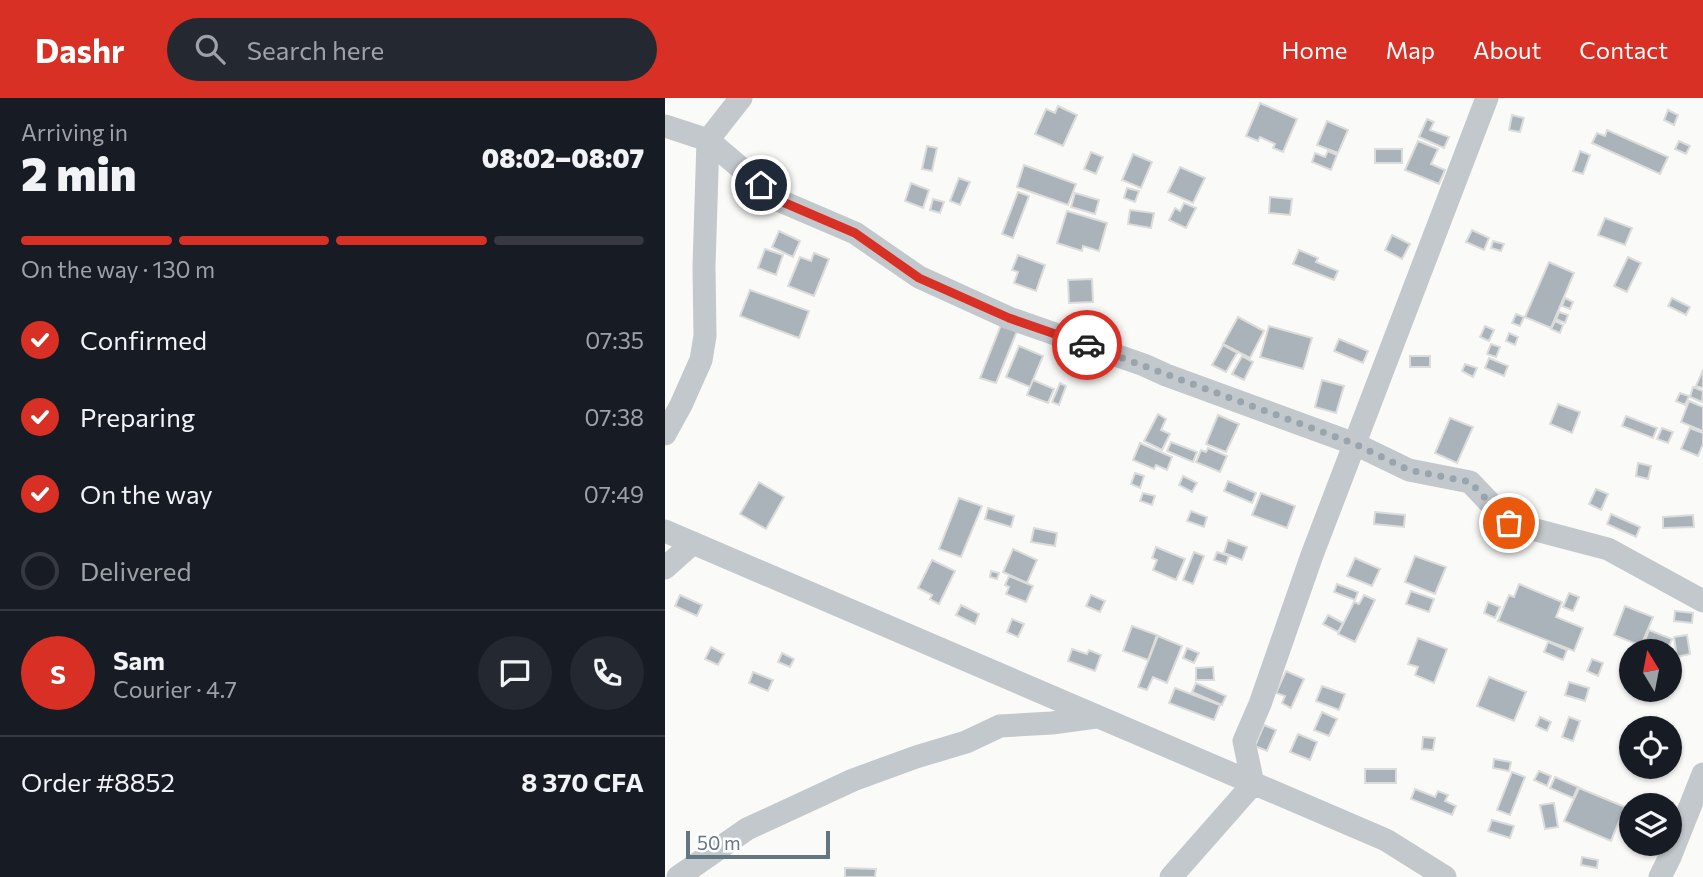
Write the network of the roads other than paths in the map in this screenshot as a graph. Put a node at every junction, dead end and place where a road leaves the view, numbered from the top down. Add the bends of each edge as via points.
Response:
1 (741, 98) edge
2 (1487, 98) edge
3 (665, 126) edge
4 (708, 140) junction
5 (665, 434) edge
6 (1355, 444) junction
7 (665, 531) edge
8 (693, 543) junction
9 (665, 550) edge
10 (665, 568) edge
11 (1703, 601) edge
12 (1096, 717) junction
13 (1703, 774) edge
14 (1253, 784) junction
15 (678, 877) edge
16 (1171, 877) edge
17 (1445, 877) edge
18 (1660, 877) edge

1 - 4 street
2 - 6 street
3 - 4 street
4 - 5 street via 705,336 701,360
4 - 6 street via 778,200 855,233 919,278 1009,318
6 - 11 street via 1409,470 1470,482 1509,523 1608,549
6 - 14 street via 1244,741
7 - 8 street
8 - 9 street
8 - 10 street
8 - 12 street
12 - 14 street
12 - 15 street via 1000,726 853,780 747,829
13 - 18 street
14 - 16 street
14 - 17 street via 1386,840

